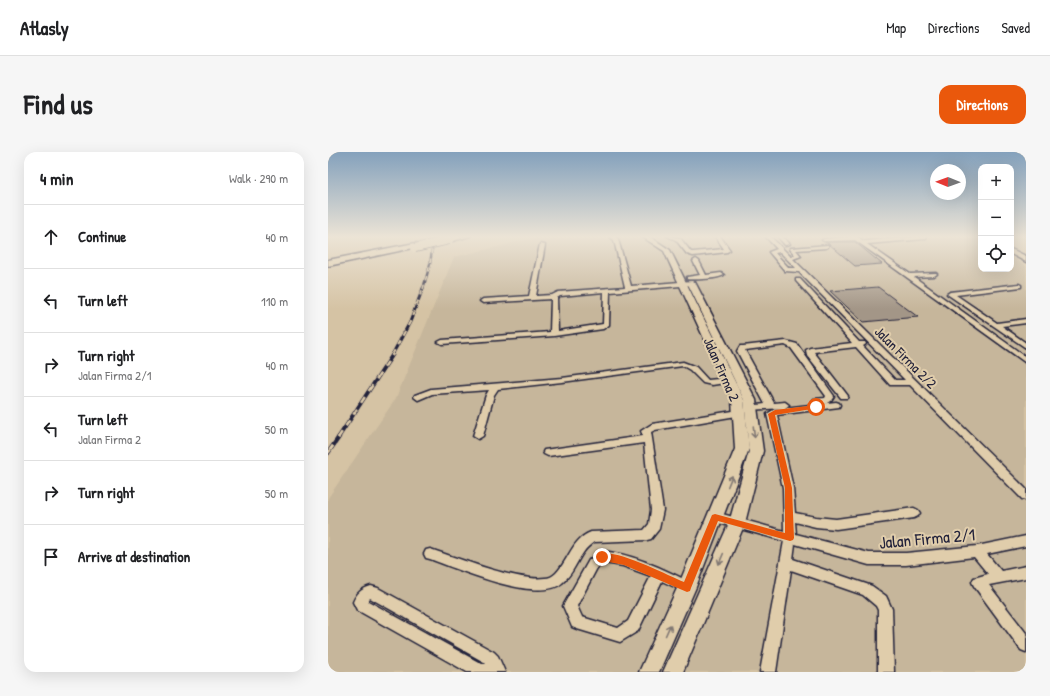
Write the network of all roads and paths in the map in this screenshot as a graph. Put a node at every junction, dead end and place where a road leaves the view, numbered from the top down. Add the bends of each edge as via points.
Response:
1 (346, 260) edge
2 (539, 260) edge
3 (622, 260) edge
4 (674, 260) edge
5 (678, 260) edge
6 (779, 260) edge
7 (790, 260) edge
8 (887, 260) edge
9 (696, 261) dead end
10 (328, 264) edge
11 (800, 270) junction
12 (934, 274) dead end
13 (720, 275) dead end
14 (704, 276) junction
15 (909, 276) junction
16 (798, 280) dead end
17 (688, 282) junction
18 (1019, 286) dead end
19 (629, 289) junction
20 (607, 290) junction
21 (554, 297) junction
22 (532, 298) junction
23 (483, 301) dead end
24 (842, 312) junction
25 (829, 313) junction
26 (1026, 321) edge
27 (995, 325) junction
28 (862, 332) junction
29 (847, 333) junction
30 (554, 334) junction
31 (442, 342) dead end
32 (873, 342) junction
33 (857, 344) junction
34 (1026, 345) edge
35 (1007, 347) junction
36 (1026, 361) edge
37 (728, 380) junction
38 (912, 382) junction
39 (495, 387) junction
40 (844, 396) dead end
41 (418, 397) dead end
42 (836, 405) dead end
43 (771, 406) junction
44 (750, 408) junction
45 (739, 413) junction
46 (478, 436) dead end
47 (648, 439) junction
48 (548, 452) dead end
49 (1026, 496) edge
50 (914, 513) dead end
51 (790, 516) junction
52 (715, 517) junction
53 (737, 523) junction
54 (790, 538) junction
55 (1026, 541) edge
56 (977, 551) junction
57 (430, 554) dead end
58 (785, 562) junction
59 (1026, 572) edge
60 (658, 574) junction
61 (998, 577) junction
62 (687, 588) junction
63 (429, 624) junction
64 (417, 636) junction
65 (1026, 645) edge
66 (647, 670) edge
67 (496, 671) edge
68 (673, 672) edge
69 (768, 672) edge
70 (886, 672) edge

1 - 10 highway, bridge
2 - 22 street
3 - 19 street
4 - 17 main road, Jalan Firma 2
5 - 17 main road, Jalan Firma 2
6 - 11 street via 787,270
7 - 11 street, Jalan Firma 2/2
8 - 15 street
9 - 14 street
11 - 24 street, Jalan Firma 2/2
12 - 15 street
13 - 14 street
14 - 17 street
15 - 35 street
16 - 25 street
17 - 19 street
17 - 37 main road, Jalan Firma 2
17 - 44 main road, Jalan Firma 2 via 750,400
18 - 27 street via 950,294
19 - 20 street
20 - 21 street via 558,294
20 - 30 street via 606,325
21 - 22 street
21 - 30 street
22 - 23 street
24 - 25 street
24 - 28 street, Jalan Firma 2/2
25 - 29 street
26 - 27 street
27 - 34 street
28 - 29 street
28 - 32 street, Jalan Firma 2/2
29 - 33 street
30 - 31 street
32 - 33 street
32 - 38 street, Jalan Firma 2/2
33 - 38 street via 893,383
33 - 40 street via 813,349 810,352
34 - 35 street
35 - 36 street
37 - 39 street via 703,380 692,367 683,364
37 - 45 main road, Jalan Firma 2 via 738,400
38 - 49 street, Jalan Firma 2/2
39 - 41 street via 431,392
39 - 46 street via 490,394
42 - 51 street via 772,414 788,488
43 - 43 street via 741,351 743,348 755,346 791,344 830,398
43 - 44 street
44 -> 53 main road, Jalan Firma 2 via 756,451
45 - 47 street via 652,427 646,431
52 -> 45 main road, Jalan Firma 2 via 742,449
47 - 48 street
47 - 57 street via 657,510 655,526 647,535 591,538 579,548 565,574 553,584 536,585 505,578
50 - 51 street via 836,524
51 - 54 street
52 - 53 street, Jalan Firma 2/1
52 - 62 main road, Jalan Firma 2
53 - 54 street, Jalan Firma 2/1
53 -> 68 main road, Jalan Firma 2
54 - 56 street, Jalan Firma 2/1 via 869,559 906,559
54 - 58 street
55 - 56 street, Jalan Firma 2/1
56 - 61 street
58 - 69 street
58 - 70 street via 867,590 881,601 885,609
59 - 61 street
60 - 60 street via 626,561 602,557 593,564 570,606 577,622 620,635 633,626
60 - 62 street
61 - 65 street via 979,582
66 -> 62 main road, Jalan Firma 2
63 - 64 street
63 - 64 street via 373,592 362,597 362,605
63 - 67 street via 489,658 493,661
64 - 67 street via 480,671

